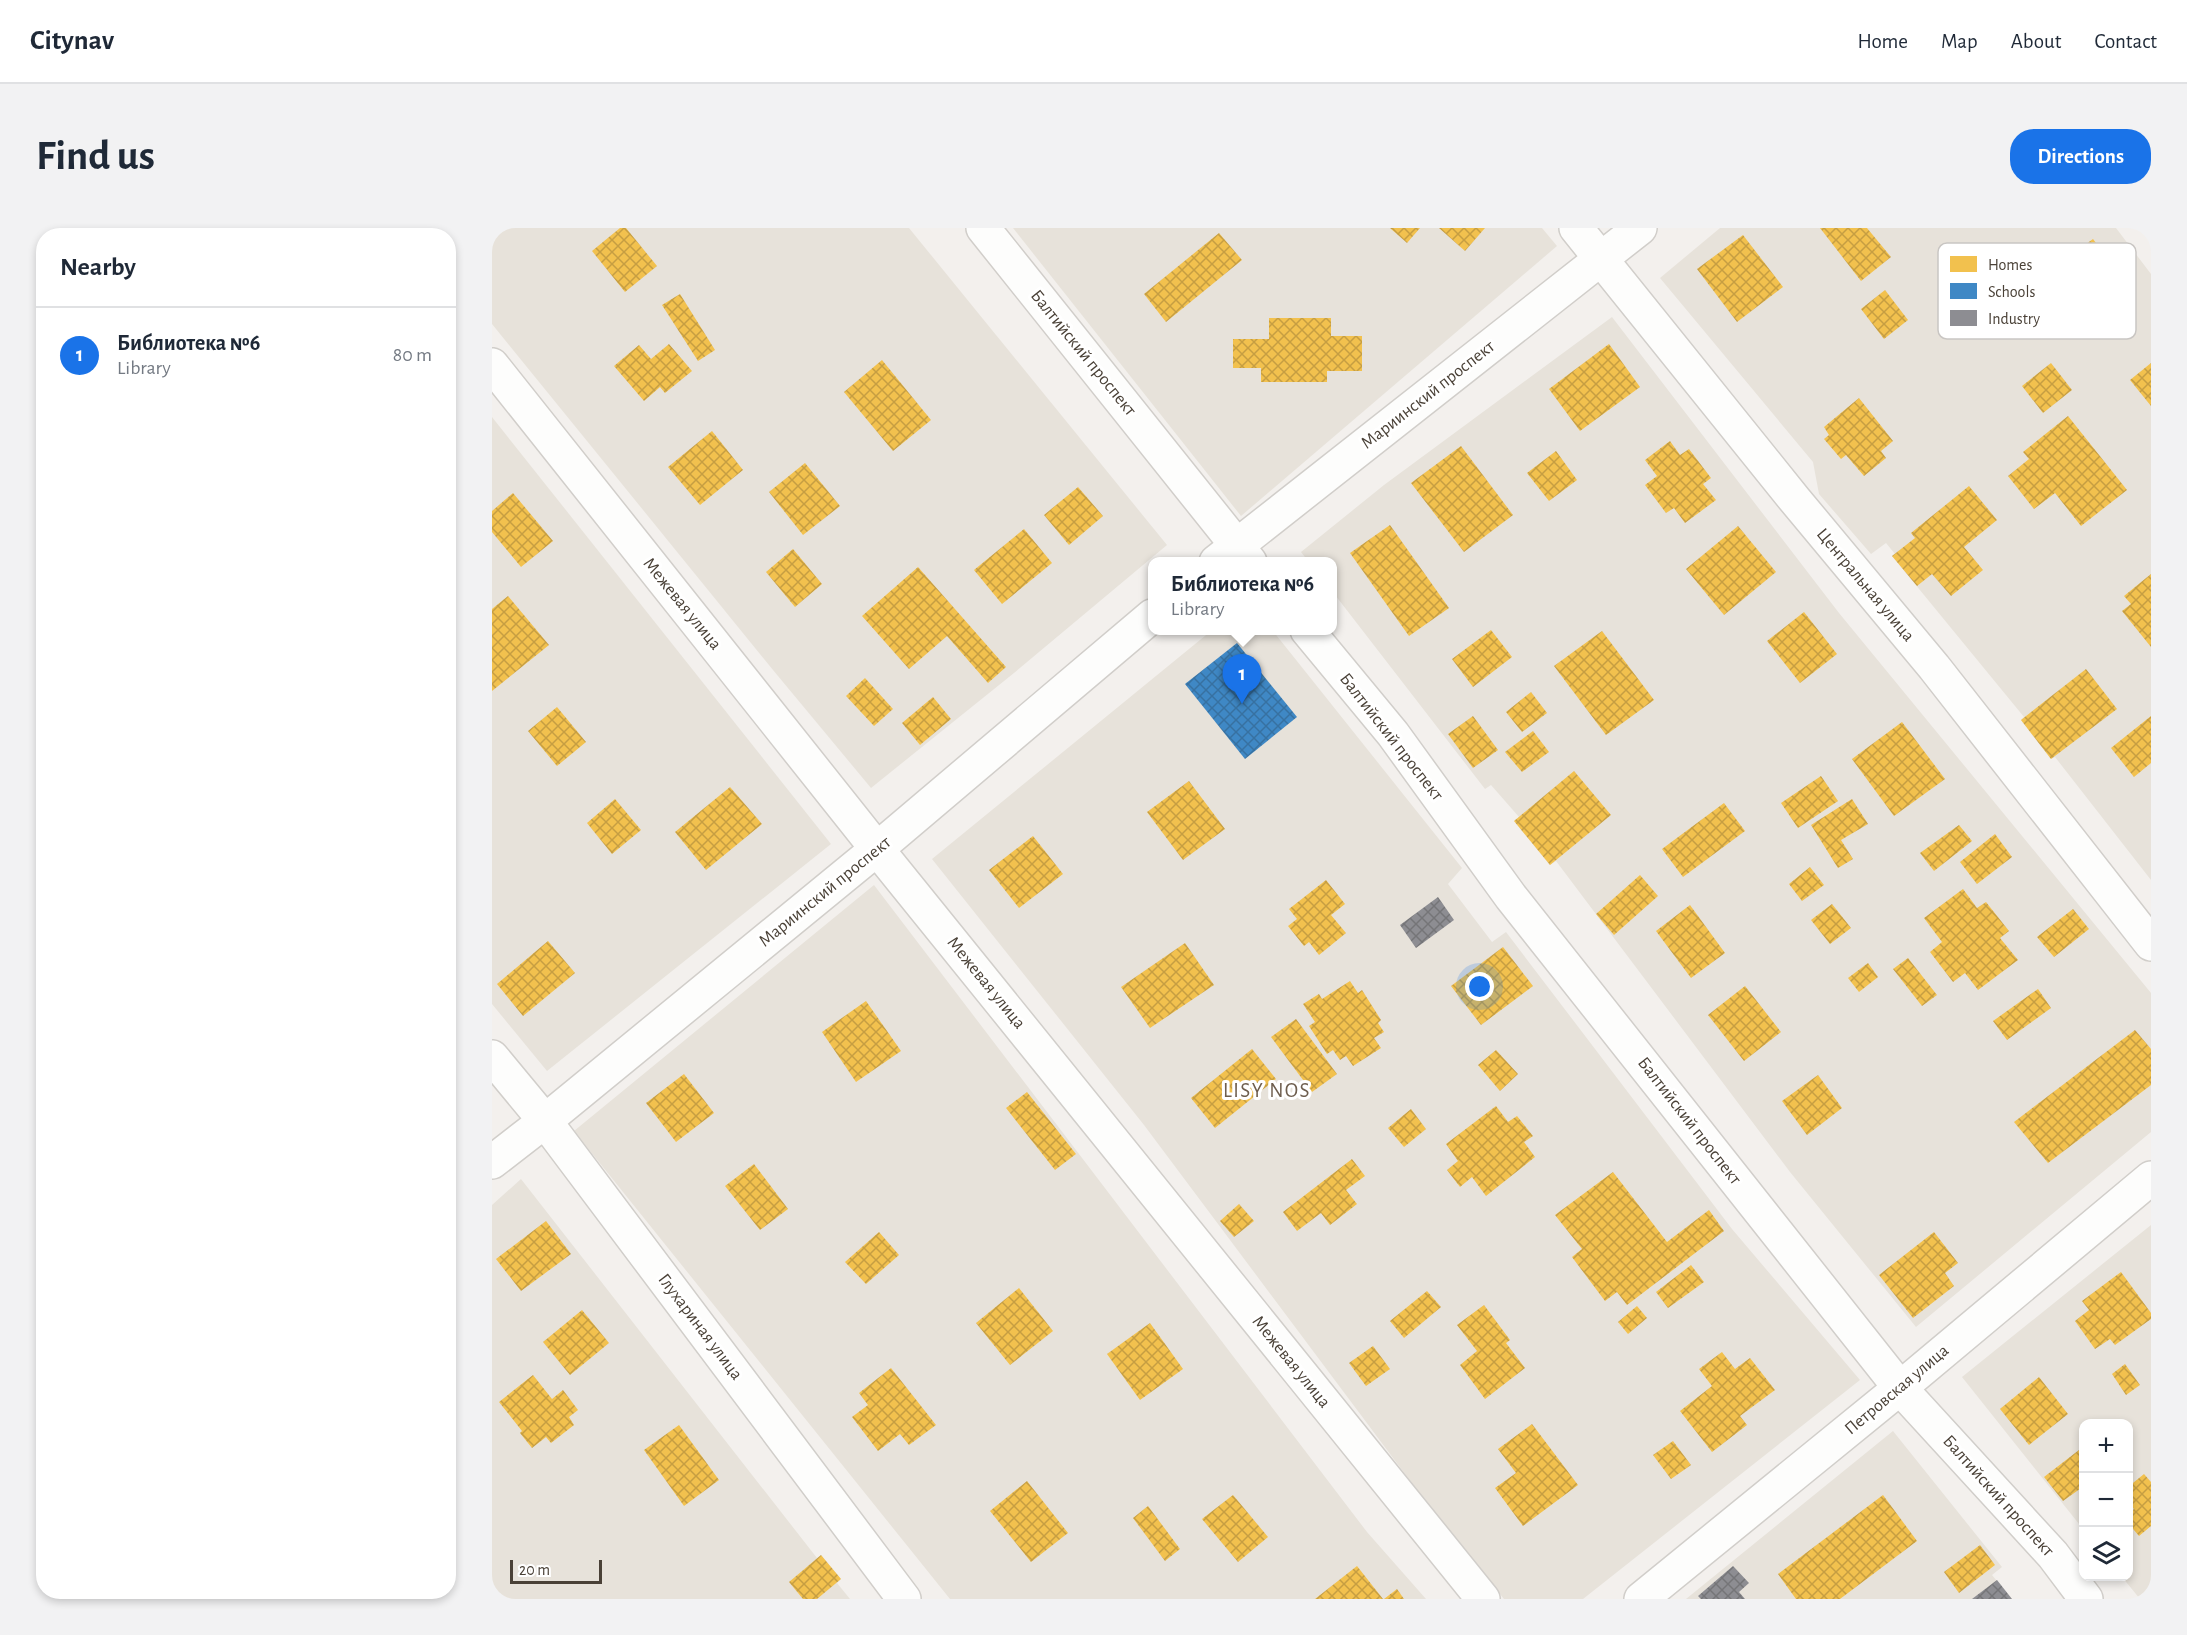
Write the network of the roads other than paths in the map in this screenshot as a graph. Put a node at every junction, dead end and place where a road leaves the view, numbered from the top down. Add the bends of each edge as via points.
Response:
1 (983, 228) edge
2 (1576, 228) edge
3 (1640, 228) edge
4 (1602, 258) junction
5 (492, 365) edge
6 (1234, 556) edge
7 (1148, 619) edge
8 (1311, 635) edge
9 (877, 849) junction
10 (2151, 944) edge
11 (492, 1057) edge
12 (545, 1121) junction
13 (492, 1162) edge
14 (2151, 1178) edge
15 (1900, 1388) junction
16 (904, 1599) edge
17 (1483, 1599) edge
18 (1641, 1599) edge
19 (2086, 1599) edge

1 - 6 street, Балтийский проспект
2 - 4 street, Центральная улица
3 - 4 street, Мариинский проспект
4 - 6 street, Мариинский проспект
4 - 10 street, Центральная улица via 1934,668
5 - 9 street, Межевая улица
7 - 9 street, Мариинский проспект
8 - 15 street, Балтийский проспект via 1393,734 1511,897
9 - 12 street, Мариинский проспект
9 - 17 street, Межевая улица
11 - 12 street, Глухариная улица
12 - 13 street, Мариинский проспект
12 - 16 street, Глухариная улица
14 - 15 street, Петровская улица
15 - 18 street, Петровская улица
15 - 19 street, Балтийский проспект via 2053,1555

